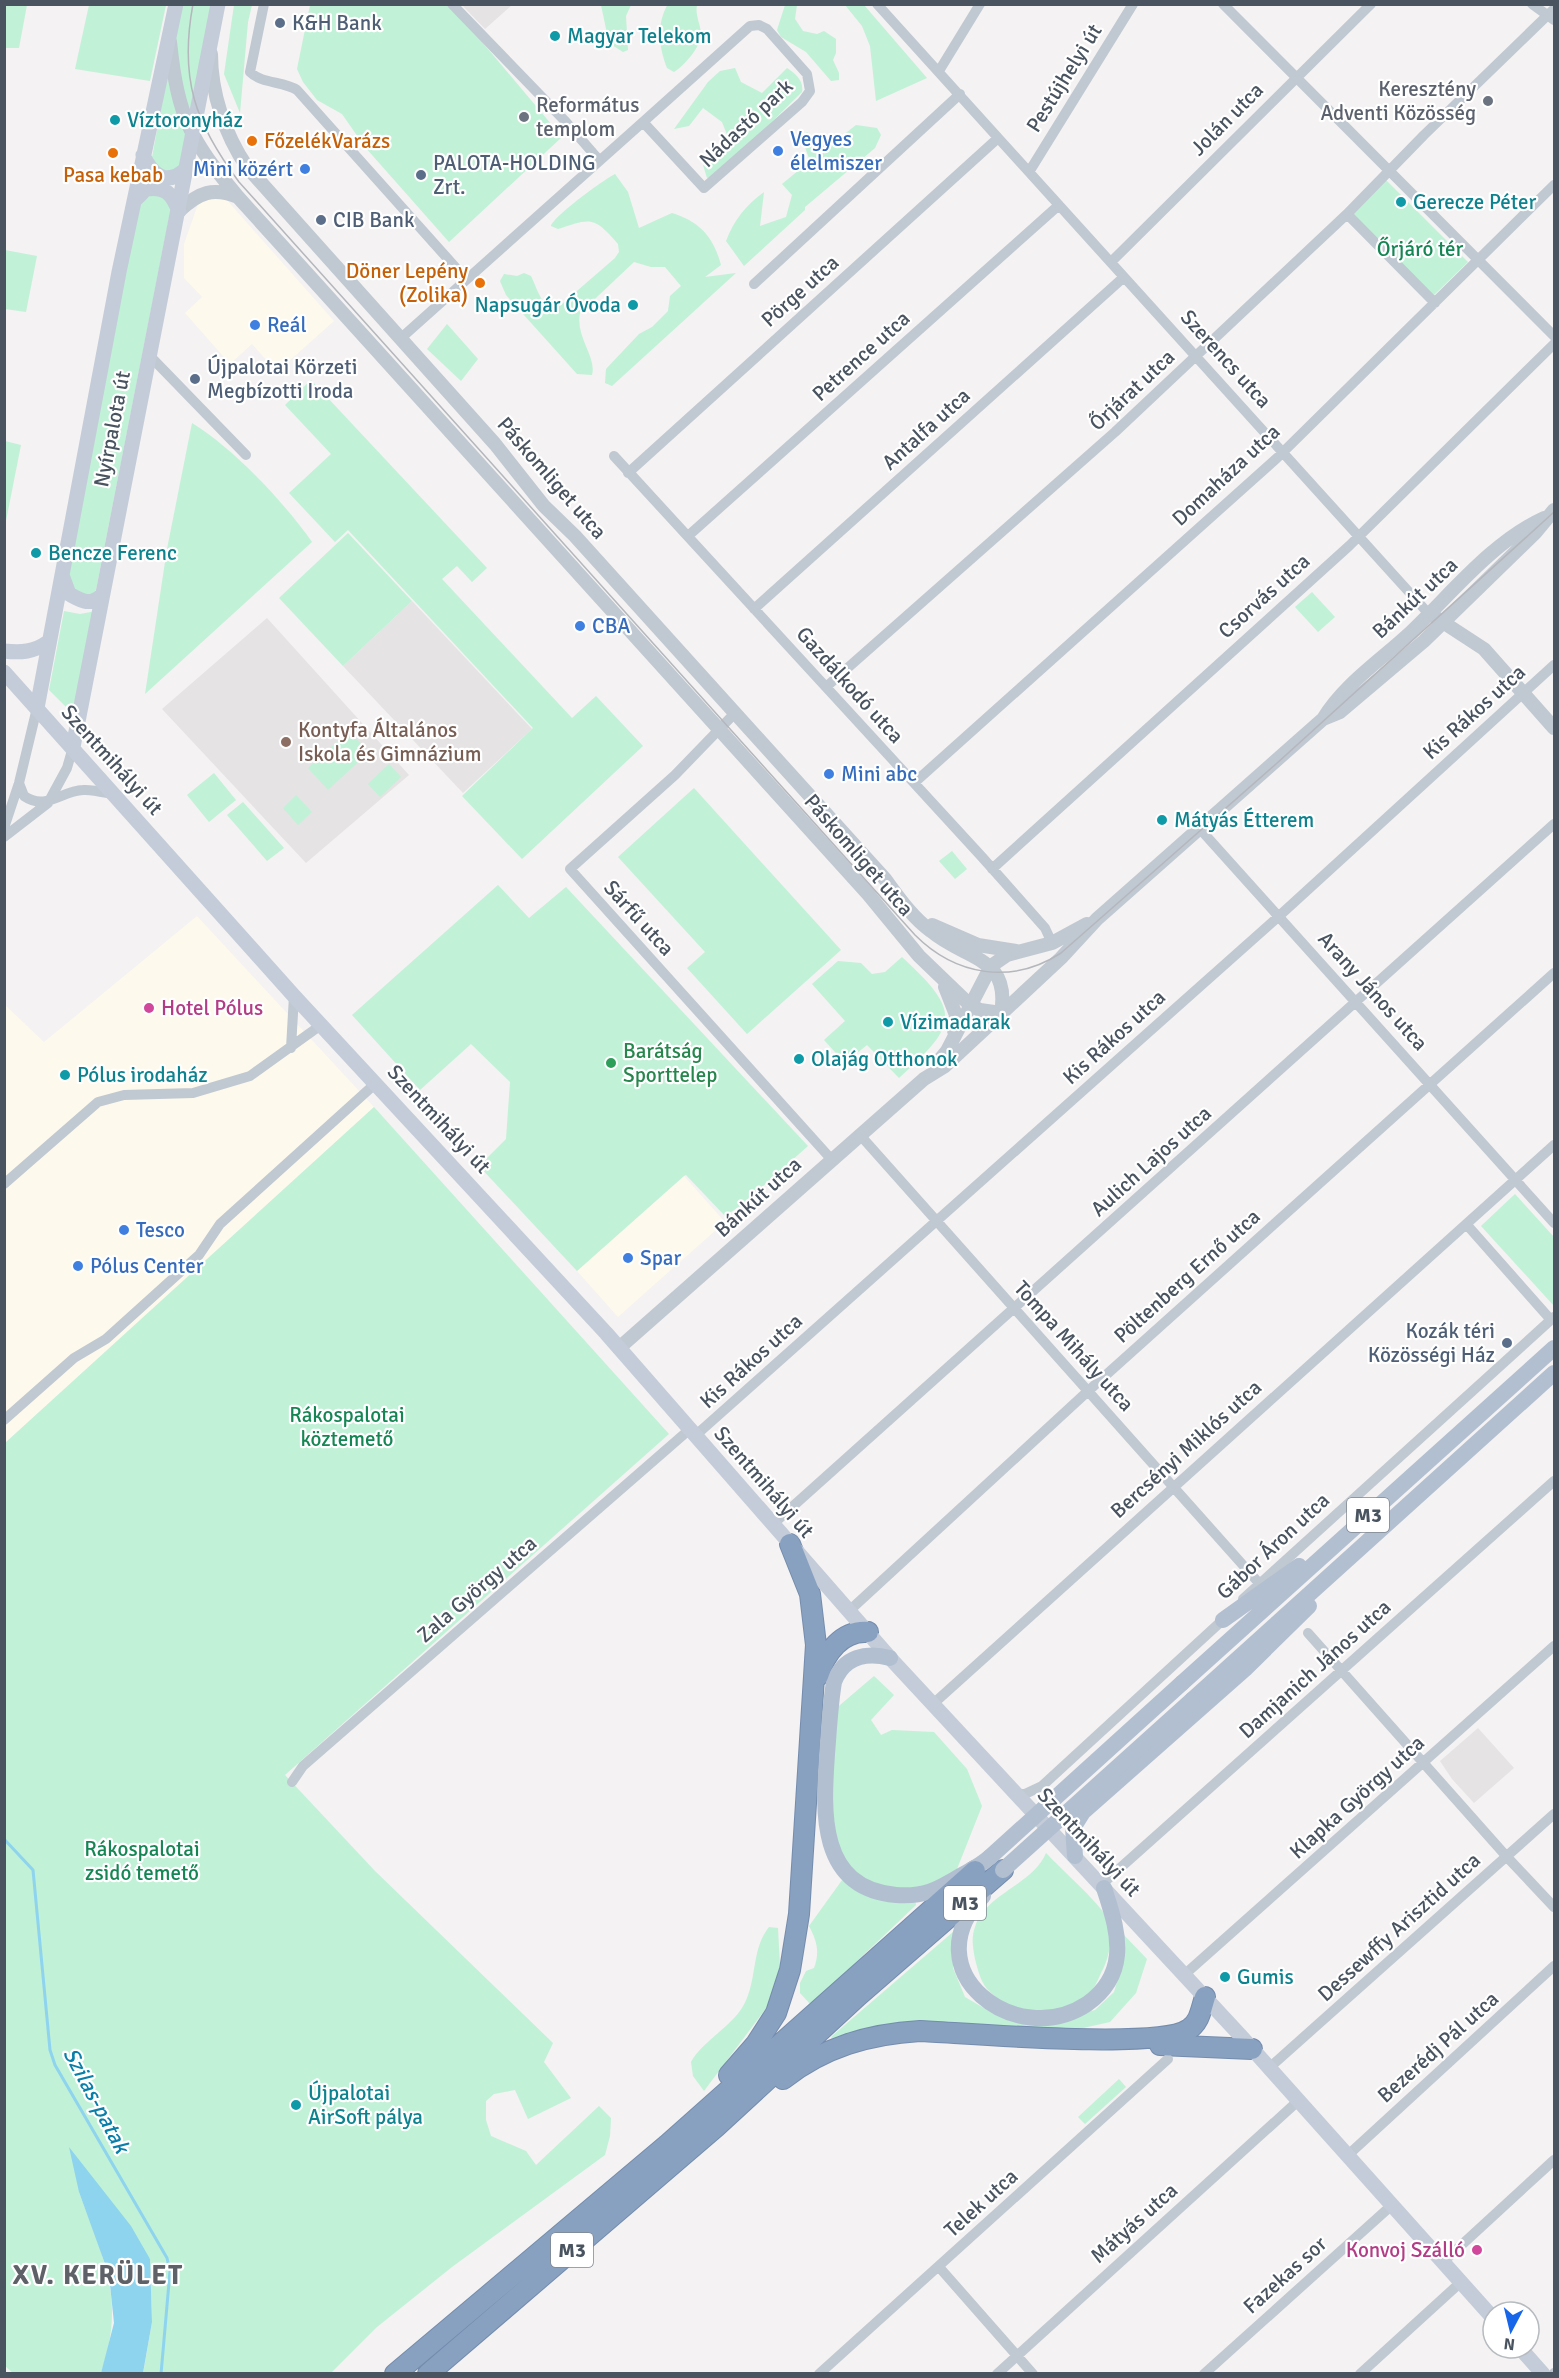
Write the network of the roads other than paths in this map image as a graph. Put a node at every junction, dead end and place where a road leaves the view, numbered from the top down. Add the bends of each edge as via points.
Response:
1 (176, 4) edge
2 (218, 4) edge
3 (264, 4) edge
4 (452, 4) edge
5 (877, 4) edge
6 (980, 4) edge
7 (1133, 4) edge
8 (1223, 4) edge
9 (1371, 4) edge
10 (1532, 4) edge
11 (1552, 14) edge
12 (212, 39) junction
13 (170, 40) junction
14 (939, 71) junction
15 (1295, 78) junction
16 (960, 94) junction
17 (643, 122) junction
18 (193, 136) junction
19 (997, 139) junction
20 (143, 155) junction
21 (599, 160) junction
22 (186, 169) junction
23 (1029, 172) junction
24 (1387, 172) junction
25 (1554, 185) edge
26 (238, 197) junction
27 (134, 202) junction
28 (1059, 205) junction
29 (179, 211) junction
30 (1347, 213) junction
31 (1478, 260) junction
32 (1111, 262) junction
33 (1124, 278) junction
34 (465, 279) junction
35 (754, 284) dead end
36 (1435, 303) junction
37 (1554, 336) edge
38 (400, 339) junction
39 (1554, 344) edge
40 (148, 354) junction
41 (383, 356) junction
42 (1196, 357) junction
43 (1282, 453) junction
44 (246, 455) dead end
45 (614, 456) dead end
46 (628, 473) junction
47 (1550, 514) edge
48 (688, 536) junction
49 (1358, 537) junction
50 (61, 572) junction
51 (101, 596) junction
52 (754, 609) junction
53 (1428, 613) junction
54 (1443, 622) junction
55 (48, 642) junction
56 (4, 651) edge
57 (1554, 665) edge
58 (4, 672) edge
59 (826, 687) junction
60 (1524, 694) junction
61 (37, 708) junction
62 (735, 714) junction
63 (1323, 719) junction
64 (55, 728) junction
65 (719, 728) junction
66 (1554, 728) edge
67 (33, 732) junction
68 (73, 747) junction
69 (19, 783) junction
70 (914, 783) junction
71 (116, 795) junction
72 (48, 803) junction
73 (1554, 824) edge
74 (4, 828) edge
75 (1200, 829) junction
76 (4, 837) edge
77 (992, 868) junction
78 (1278, 917) junction
79 (916, 918) junction
80 (1097, 919) junction
81 (1052, 943) junction
82 (1024, 952) junction
83 (991, 966) junction
84 (1554, 973) edge
85 (940, 977) junction
86 (294, 996) junction
87 (1357, 1001) junction
88 (970, 1005) junction
89 (1001, 1013) junction
90 (321, 1025) junction
91 (953, 1038) junction
92 (291, 1048) junction
93 (924, 1079) junction
94 (376, 1083) junction
95 (1431, 1084) junction
96 (861, 1135) junction
97 (1554, 1145) edge
98 (832, 1160) junction
99 (1516, 1180) junction
100 (4, 1184) edge
101 (938, 1221) junction
102 (1554, 1223) edge
103 (1467, 1225) junction
104 (1015, 1310) junction
105 (1553, 1319) edge
106 (619, 1348) junction
107 (1554, 1348) edge
108 (1554, 1373) edge
109 (1087, 1392) junction
110 (4, 1420) edge
111 (693, 1432) junction
112 (1554, 1481) edge
113 (1173, 1486) junction
114 (1358, 1524) junction
115 (772, 1525) junction
116 (1369, 1538) junction
117 (790, 1544) junction
118 (1258, 1582) junction
119 (849, 1611) junction
120 (1223, 1620) junction
121 (868, 1632) junction
122 (1308, 1633) dead end
123 (1554, 1646) edge
124 (890, 1658) junction
125 (1342, 1671) junction
126 (814, 1690) junction
127 (933, 1704) junction
128 (1424, 1764) junction
129 (292, 1782) dead end
130 (1015, 1794) junction
131 (1554, 1814) edge
132 (1075, 1856) junction
133 (1506, 1857) junction
134 (997, 1864) junction
135 (975, 1871) junction
136 (1102, 1887) junction
137 (1554, 1907) edge
138 (1554, 1966) edge
139 (1184, 1975) junction
140 (1205, 1997) junction
141 (1122, 2039) junction
142 (1252, 2049) junction
143 (1168, 2059) dead end
144 (1269, 2068) junction
145 (1298, 2101) junction
146 (716, 2127) junction
147 (667, 2145) junction
148 (1347, 2156) junction
149 (1554, 2160) edge
150 (1392, 2205) junction
151 (1443, 2262) junction
152 (939, 2267) junction
153 (1461, 2282) junction
154 (1481, 2304) edge
155 (1017, 2356) junction
156 (1531, 2360) edge
157 (395, 2373) edge
158 (428, 2373) edge
159 (819, 2373) edge
160 (997, 2373) edge
161 (1034, 2373) edge
162 (1204, 2373) edge
163 (1360, 2373) edge
164 (1543, 2373) edge

1 - 13 main road, Nyírpalota út
2 - 12 main road, Nyírpalota út
3 - 34 street via 250,72 256,78 297,90
4 - 21 street
5 - 14 street, Szerencs utca
6 - 14 street
7 - 23 street, Pestújhelyi út
8 - 15 street
9 - 15 street, Jolán utca
10 - 11 street
11 - 24 street, Őrjárat utca
12 - 18 main road, Nyírpalota út
12 - 38 street, Páskomliget utca via 216,94 238,155
13 - 18 street, Páskomliget utca via 175,88
13 - 20 main road, Nyírpalota út
14 - 16 street, Szerencs utca
15 - 24 street
15 - 32 street, Jolán utca
16 - 19 street, Szerencs utca
16 - 35 street
17 - 17 street, Nádastó park via 704,188 802,102 811,82 767,28 750,26
17 - 21 street, Nádastó park
18 - 22 main road, Nyírpalota út
18 - 26 street, Páskomliget utca
19 - 23 street, Szerencs utca
19 - 46 street, Pörge utca
20 - 22 main road via 150,170 160,177 174,178
20 - 27 main road, Nyírpalota út
21 - 34 street, Nádastó park
22 - 29 main road, Nyírpalota út
23 - 28 street, Szerencs utca
24 - 30 street, Őrjárat utca
24 - 31 street
25 - 31 street, Domaháza utca
26 - 29 street via 207,191
26 - 41 street, Páskomliget utca
27 - 29 main road via 146,189 161,188 169,192
27 - 50 main road, Nyírpalota út
28 - 32 street, Szerencs utca
28 - 48 street, Petrence utca
29 - 40 main road, Nyírpalota út
30 - 36 street
30 - 42 street, Őrjárat utca
31 - 36 street, Domaháza utca
31 - 37 street
32 - 33 street, Szerencs utca
33 - 42 street, Szerencs utca
33 - 52 street, Antalfa utca
34 - 38 street, Nádastó park
36 - 43 street, Domaháza utca
38 - 41 street
38 - 62 street, Páskomliget utca via 495,444 544,506
39 - 49 street, Csorvás utca
40 - 44 street
40 - 51 main road, Nyírpalota út
41 - 65 street, Páskomliget utca
42 - 43 street, Szerencs utca
42 - 59 street, Őrjárat utca via 983,551
43 - 49 street, Szerencs utca
43 - 70 street, Domaháza utca
45 - 46 street, Gazdálkodó utca
46 - 48 street, Gazdálkodó utca
47 - 53 street, Bánkút utca via 1527,526
47 - 54 street, Bánkút utca
48 - 52 street, Gazdálkodó utca
49 - 53 street, Szerencs utca
49 - 77 street, Csorvás utca
50 - 51 main road via 69,594 87,603
50 - 55 main road, Nyírpalota út
51 - 68 main road, Nyírpalota út
52 - 59 street, Gazdálkodó utca
53 - 54 street, Szerencs utca
53 - 63 street, Bánkút utca via 1332,703
54 - 60 street, Szerencs utca via 1484,649
54 - 63 street, Bánkút utca via 1340,712
55 - 56 main road via 29,651
55 - 61 main road, Nyírpalota út
57 - 60 street, Kis Rákos utca
58 - 61 main road, Szentmihályi út
59 - 70 street, Gazdálkodó utca
60 - 66 street, Szerencs utca
60 - 78 street, Kis Rákos utca
61 - 64 main road, Szentmihályi út
61 - 67 street, Nyírpalota út
62 - 65 street, Sárfű utca
62 - 79 street, Páskomliget utca
63 - 75 street, Bánkút utca
64 - 67 street
64 - 68 main road, Szentmihályi út
65 - 85 street, Páskomliget utca
65 - 98 street, Sárfű utca via 675,776 570,869
67 - 69 street, Nyírpalota út
68 - 71 main road, Szentmihályi út
68 - 72 street, Nyírpalota út via 67,768
69 - 72 street via 24,796
69 - 74 street, Nyírpalota út
70 - 77 street, Gazdálkodó utca
71 - 72 street via 86,789
71 - 86 main road, Szentmihályi út
72 - 76 street, Nyírpalota út
73 - 87 street, Aulich Lajos utca
75 - 78 street, Arany János utca
75 - 80 street, Bánkút utca
77 - 81 street, Gazdálkodó utca via 1045,928
78 - 87 street, Arany János utca
78 - 101 street, Kis Rákos utca
79 - 82 street, Páskomliget utca via 978,945
79 - 83 street, Páskomliget utca via 942,940
80 - 81 street, Bánkút utca
80 - 89 street, Bánkút utca
81 - 82 street, Bánkút utca
82 - 83 street, Bánkút utca via 1007,955
83 - 88 street, Bánkút utca
83 - 89 street via 1004,988
84 - 95 street, Pöltenberg Ernő utca
85 - 88 street, Páskomliget utca
85 - 91 street via 956,1015
86 - 90 main road, Szentmihályi út
86 - 92 street
87 - 95 street, Arany János utca
87 - 104 street, Aulich Lajos utca
88 - 89 street, Páskomliget utca
88 - 91 street, Bánkút utca
89 - 93 street, Bánkút utca via 945,1066
90 - 92 street
90 - 94 main road, Szentmihályi út
91 - 93 street, Bánkút utca
92 - 100 street via 250,1076 219,1086 183,1094 124,1095 98,1102
93 - 96 street, Bánkút utca
94 - 106 main road, Szentmihályi út
94 - 110 street via 220,1224 199,1256 106,1339 74,1358
95 - 99 street, Arany János utca
95 - 109 street, Pöltenberg Ernő utca
96 - 98 street, Bánkút utca
96 - 101 street, Tompa Mihály utca
97 - 99 street
98 - 106 street, Bánkút utca
99 - 102 street, Arany János utca
99 - 103 street, Bercsényi Miklós utca
101 - 104 street, Tompa Mihály utca
101 - 111 street, Kis Rákos utca
103 - 105 street
103 - 113 street, Bercsényi Miklós utca
104 - 109 street, Tompa Mihály utca
104 - 115 street, Aulich Lajos utca
105 - 118 street, Gábor Áron utca
106 - 111 main road, Szentmihályi út
107 - 114 main road, M3
108 - 116 main road, M3
109 - 113 street, Tompa Mihály utca
109 - 119 street, Pöltenberg Ernő utca
111 - 115 main road, Szentmihályi út
111 - 129 street, Zala György utca via 303,1766
112 - 125 street, Damjanich János utca
113 - 118 street, Tompa Mihály utca
113 - 127 street, Bercsényi Miklós utca
114 - 120 main road
114 - 134 main road, M3, bridge via 1182,1683
115 - 117 main road, Szentmihályi út
116 - 132 main road via 1297,1620 1083,1812 1073,1828
116 - 134 main road, M3, bridge via 1192,1700
117 - 119 main road, Szentmihályi út
117 - 126 highway via 803,1571 815,1621
118 - 120 street, Gábor Áron utca
119 - 121 main road, Szentmihályi út
120 - 130 street, Gábor Áron utca via 1042,1786
121 - 124 main road, Szentmihályi út
121 - 126 highway via 853,1632 835,1646 819,1672
122 - 125 street
123 - 128 street, Klapka György utca
124 - 127 main road, Szentmihályi út
124 - 135 main road via 867,1654 856,1657 843,1666 834,1682 825,1820 834,1855 855,1880 888,1894 936,1891
125 - 128 street
125 - 136 street, Damjanich János utca
126 - 147 highway via 799,1914 784,1993 756,2044 673,2130
127 - 130 main road, Szentmihályi út
128 - 133 street
128 - 139 street, Klapka György utca
130 - 132 main road, Szentmihályi út
131 - 133 street, Dessewffy Arisztid utca
132 - 136 main road, Szentmihályi út
133 - 137 street
133 - 144 street, Dessewffy Arisztid utca
134 - 135 main road, M3
134 - 136 main road via 961,1925 958,1956 970,1984 984,1999 1023,2017 1062,2016 1097,1997 1108,1983 1117,1954 1117,1937
134 - 146 highway, M3
135 - 147 highway, M3
136 - 139 main road, Szentmihályi út
138 - 148 street, Bezerédj Pál utca
139 - 140 main road, Szentmihályi út
140 - 141 highway via 1198,2020 1189,2029 1172,2036
140 - 142 main road, Szentmihályi út
141 - 142 highway via 1154,2045
141 - 146 highway via 920,2031 873,2036 812,2060 766,2091 742,2113
142 - 144 main road, Szentmihályi út
143 - 152 street, Telek utca
144 - 145 main road, Szentmihályi út
145 - 148 main road, Szentmihályi út
145 - 155 street, Mátyás utca
146 - 158 highway, M3
147 - 157 highway, M3
148 - 150 main road, Szentmihályi út
149 - 151 street
150 - 151 main road, Szentmihályi út
150 - 162 street, Fazekas sor
151 - 153 main road, Szentmihályi út
152 - 155 street
152 - 159 street, Telek utca
153 - 154 main road, Szentmihályi út
153 - 163 street
155 - 160 street, Mátyás utca
155 - 161 street
156 - 164 main road

